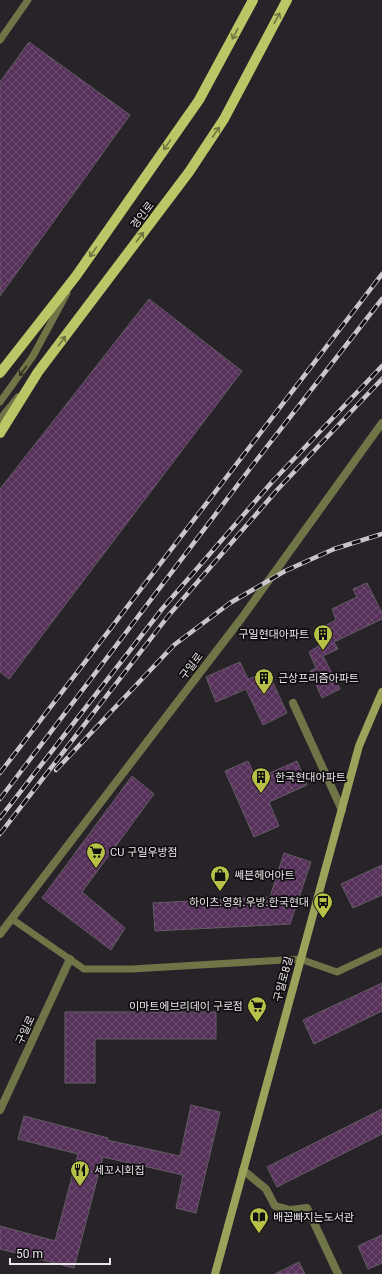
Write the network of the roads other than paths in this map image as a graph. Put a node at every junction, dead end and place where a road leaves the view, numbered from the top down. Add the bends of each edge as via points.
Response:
1 (28, 0) edge
2 (253, 0) edge
3 (287, 0) edge
4 (0, 40) edge
5 (76, 276) junction
6 (38, 372) junction
7 (0, 373) edge
8 (0, 402) edge
9 (0, 419) edge
10 (382, 423) edge
11 (0, 433) edge
12 (382, 692) edge
13 (293, 703) dead end
14 (342, 810) junction
15 (12, 919) junction
16 (0, 934) edge
17 (382, 951) edge
18 (70, 959) junction
19 (300, 959) junction
20 (0, 1110) edge
21 (243, 1170) junction
22 (215, 1274) edge
23 (338, 1274) edge

1 - 4 lane
2 -> 5 main road, 경인로 via 199,100
6 -> 3 main road, 경인로 via 189,172 224,119
5 - 7 main road, 경인로
5 -> 8 lane via 33,356
6 - 9 lane
6 - 11 main road, 경인로
10 - 15 street, 구일로 via 241,619
12 - 14 street, 구일로8길 via 359,746
13 - 14 street
14 - 19 street, 구일로8길
15 - 16 street, 구일로
15 - 18 lane
17 - 19 lane via 337,972
18 - 19 lane via 84,969 132,969
18 - 20 street, 구일로
19 - 21 street, 구일로8길
21 - 22 street, 구일로8길
21 - 23 street via 266,1189 275,1206 290,1210 307,1208

